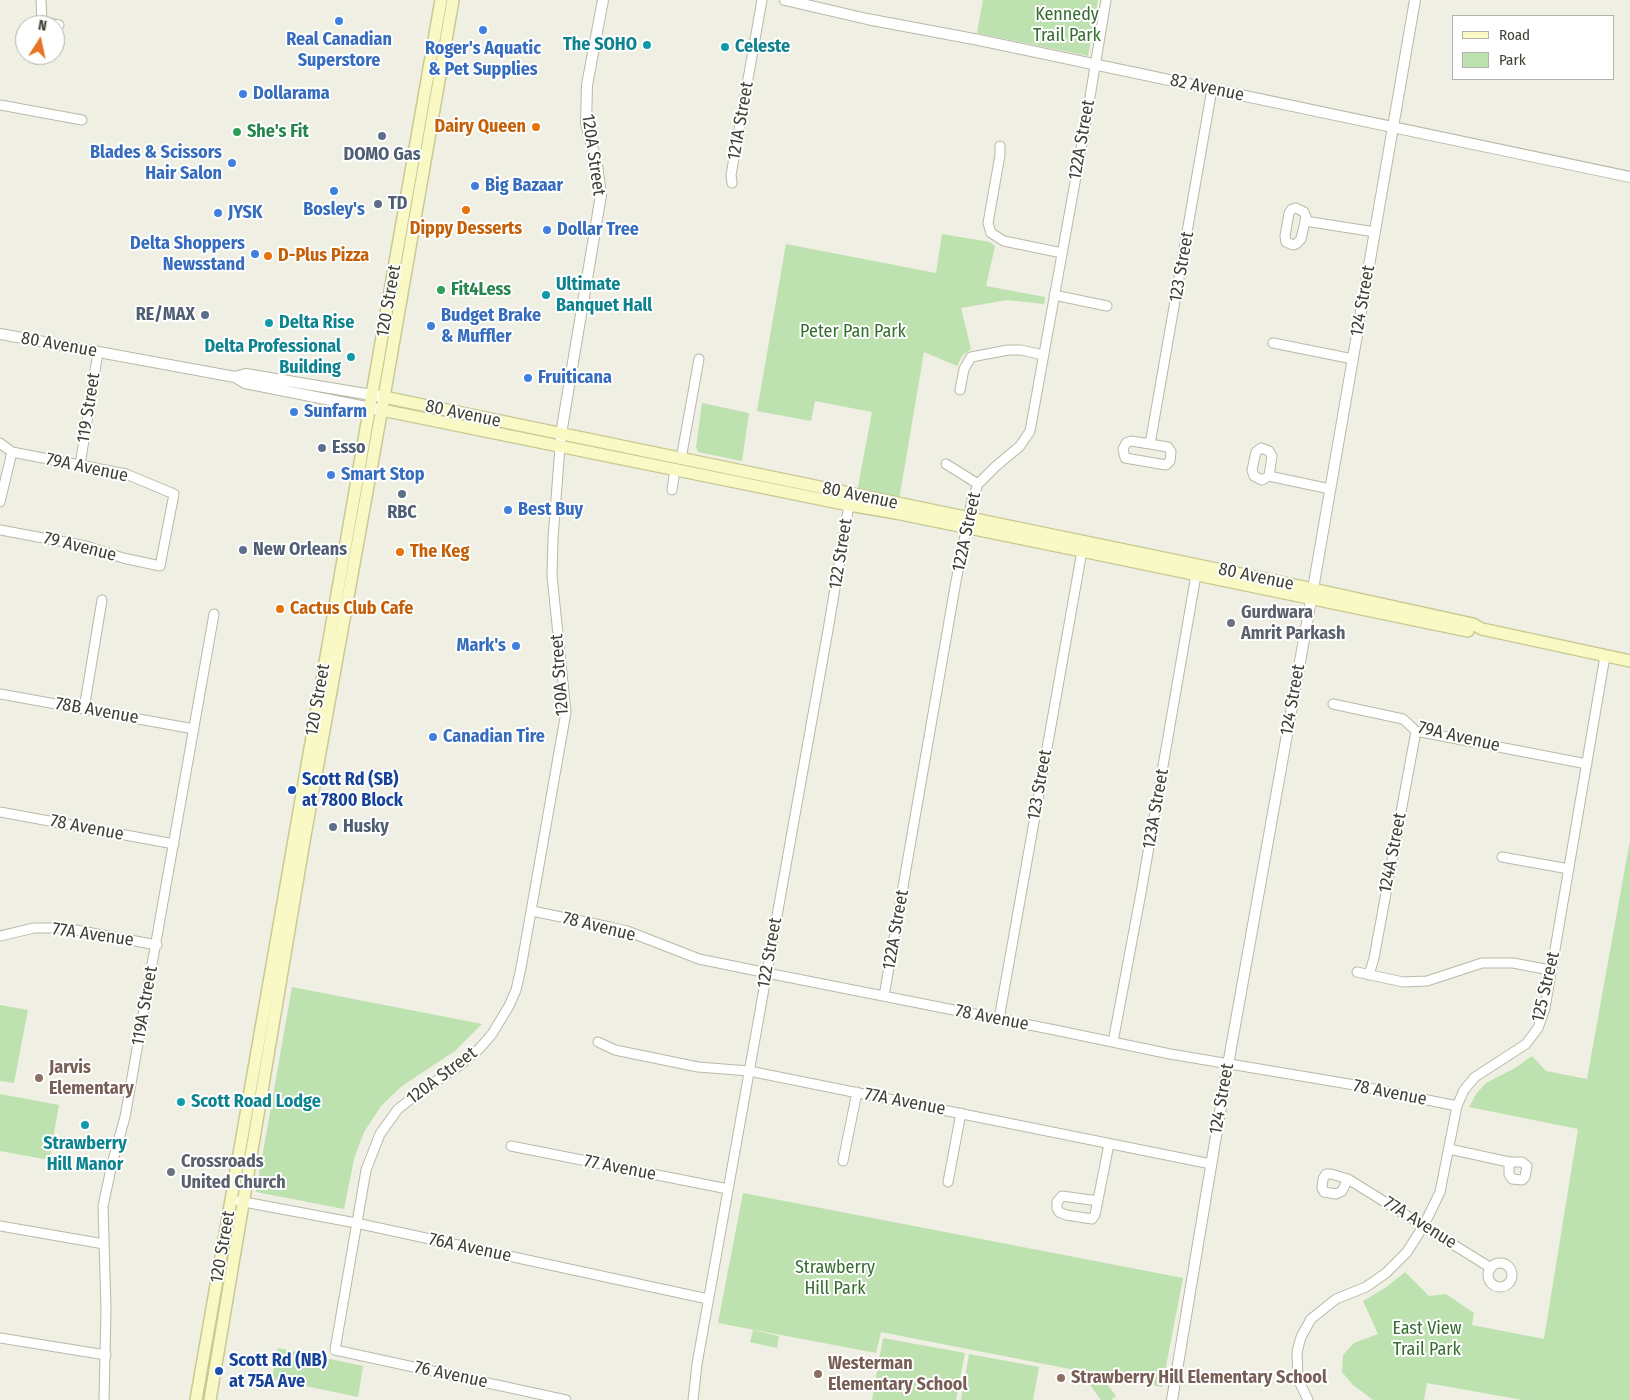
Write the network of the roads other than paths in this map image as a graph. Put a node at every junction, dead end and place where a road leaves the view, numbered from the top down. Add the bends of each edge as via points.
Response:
1 (41, 0) edge
2 (441, 0) edge
3 (453, 0) edge
4 (603, 0) edge
5 (762, 0) edge
6 (785, 0) edge
7 (1106, 0) edge
8 (1415, 0) edge
9 (42, 15) edge
10 (1095, 64) junction
11 (1212, 89) junction
12 (0, 104) edge
13 (82, 120) dead end
14 (420, 124) junction
15 (1393, 128) junction
16 (1000, 146) dead end
17 (428, 150) junction
18 (414, 161) junction
19 (1630, 177) edge
20 (732, 183) dead end
21 (421, 186) junction
22 (1305, 221) dead end
23 (1375, 232) junction
24 (1062, 253) junction
25 (1054, 294) junction
26 (1107, 306) dead end
27 (0, 334) edge
28 (1273, 343) dead end
29 (98, 352) junction
30 (1043, 355) junction
31 (699, 359) dead end
32 (1352, 359) junction
33 (235, 377) junction
34 (960, 390) dead end
35 (372, 395) junction
36 (384, 398) junction
37 (370, 408) junction
38 (382, 410) junction
39 (561, 434) junction
40 (0, 443) edge
41 (1150, 444) junction
42 (560, 446) junction
43 (12, 452) junction
44 (80, 464) junction
45 (678, 464) junction
46 (946, 464) dead end
47 (1268, 476) dead end
48 (978, 484) junction
49 (1330, 489) junction
50 (672, 490) dead end
51 (0, 502) edge
52 (848, 505) junction
53 (968, 523) junction
54 (0, 530) edge
55 (1114, 548) junction
56 (1082, 551) junction
57 (160, 566) joint
58 (1230, 571) junction
59 (1196, 575) junction
60 (1312, 594) junction
61 (102, 600) dead end
62 (214, 614) dead end
63 (1604, 656) junction
64 (1630, 661) edge
65 (0, 694) edge
66 (1333, 704) dead end
67 (84, 709) junction
68 (194, 728) junction
69 (1416, 731) junction
70 (1587, 764) junction
71 (308, 787) junction
72 (0, 812) edge
73 (174, 844) junction
74 (1502, 857) dead end
75 (1569, 869) junction
76 (532, 911) junction
77 (0, 936) edge
78 (277, 936) junction
79 (156, 945) junction
80 (1550, 970) junction
81 (1358, 972) dead end
82 (767, 973) junction
83 (1369, 975) junction
84 (281, 977) junction
85 (884, 996) junction
86 (999, 1019) junction
87 (598, 1042) dead end
88 (1113, 1042) junction
89 (1228, 1064) junction
90 (749, 1071) junction
91 (857, 1092) junction
92 (1457, 1106) junction
93 (961, 1113) junction
94 (1109, 1144) junction
95 (511, 1146) dead end
96 (1449, 1149) junction
97 (843, 1161) dead end
98 (1509, 1162) dead end
99 (1211, 1164) junction
100 (1348, 1179) dead end
101 (948, 1182) dead end
102 (728, 1189) junction
103 (237, 1201) junction
104 (1098, 1201) dead end
105 (356, 1223) junction
106 (1424, 1225) junction
107 (0, 1226) edge
108 (104, 1244) junction
109 (1491, 1268) dead end
110 (708, 1299) junction
111 (0, 1338) edge
112 (335, 1350) joint
113 (106, 1356) junction
114 (104, 1400) edge
115 (196, 1400) edge
116 (210, 1400) edge
117 (566, 1400) edge
118 (693, 1400) edge
119 (1172, 1400) edge
120 (1308, 1400) edge

1 - 9 street
2 - 14 main road, 120 Street
3 - 17 main road, 120 Street
4 - 39 street, 120A Street via 587,84 586,123 601,195
5 - 20 street, 121A Street
6 - 10 street, 82 Avenue
7 - 10 street, 122A Street
8 - 15 street, 124 Street
10 - 11 street, 82 Avenue
10 - 24 street, 122A Street
11 - 15 street, 82 Avenue
11 - 41 street, 123 Street
12 - 13 street
14 - 17 main road via 422,145
14 - 18 main road, 120 Street
15 - 19 street, 82 Avenue
15 - 23 street, 124 Street
16 - 24 street via 988,222 993,236
17 - 21 main road, 120 Street
18 - 21 main road via 419,166
18 - 35 main road, 120 Street
21 - 36 main road, 120 Street
22 - 23 street
23 - 32 street, 124 Street
24 - 25 street, 122A Street
25 - 26 street
25 - 30 street, 122A Street
27 - 29 street, 80 Avenue
28 - 32 street
29 - 33 street, 80 Avenue
29 - 44 street, 119 Street
30 - 34 street via 1015,350 971,357 964,369
30 - 48 street, 122A Street via 1028,437
31 - 45 street
32 - 49 street, 124 Street
33 - 35 street, 80 Avenue via 246,374
33 - 37 street, 80 Avenue via 245,383
35 - 36 street, 80 Avenue
35 - 37 main road, 120 Street
36 - 38 main road, 120 Street
36 - 39 main road, 80 Avenue
37 - 38 street, 80 Avenue
37 - 71 main road, 120 Street via 312,735 315,751
38 - 42 main road, 80 Avenue
38 - 71 main road, 120 Street
39 - 42 street, 120A Street
39 - 45 main road, 80 Avenue
40 - 43 street, 79A Avenue
41 - 41 street via 1168,447 1171,452 1166,465 1125,458 1123,448 1126,443
42 - 45 main road, 80 Avenue via 637,462 645,457
42 - 76 street, 120A Street via 552,576 566,712
43 - 44 street, 79A Avenue
43 - 51 street
44 - 57 street, 79A Avenue via 126,474 174,494
45 - 50 street
45 - 52 main road, 80 Avenue
45 - 53 main road, 80 Avenue via 760,475
46 - 48 street
47 - 49 street
48 - 53 street, 122A Street
49 - 60 street, 124 Street
52 - 53 main road, 80 Avenue
52 - 82 street, 122 Street
53 - 55 main road, 80 Avenue
53 - 56 main road, 80 Avenue
53 - 85 street, 122A Street
54 - 57 street, 79 Avenue via 86,546
55 - 56 main road via 1090,547
55 - 58 main road, 80 Avenue
56 - 59 main road, 80 Avenue
56 - 86 street, 123 Street
58 - 59 main road via 1221,574 1205,571
58 - 60 main road, 80 Avenue
59 - 60 main road, 80 Avenue
59 - 88 street, 123A Street
60 - 63 main road, 80 Avenue via 1473,624 1482,629
60 - 89 street, 124 Street
61 - 67 street
62 - 68 street, 119A Street
63 - 64 main road, 80 Avenue
63 - 70 street, 125 Street
65 - 67 street, 78B Avenue
66 - 69 street, 79A Avenue via 1403,719
67 - 68 street, 78B Avenue
68 - 73 street, 119A Street
69 - 70 street, 79A Avenue
69 - 83 street, 124A Street
70 - 75 street, 125 Street
71 - 78 main road, 120 Street
71 - 84 main road, 120 Street via 304,841
72 - 73 street, 78 Avenue
73 - 79 street, 119A Street
74 - 75 street
75 - 80 street, 125 Street
76 - 82 street, 78 Avenue via 627,931 699,958
76 - 105 street, 120A Street via 516,990 509,1006 480,1048 398,1109 380,1134 366,1170
77 - 79 street, 77A Avenue via 34,928 64,928
78 - 84 main road via 281,947 277,970
78 - 103 main road, 120 Street
79 - 108 street, 119A Street via 125,1117 103,1206
80 - 83 street via 1513,963 1482,963 1427,981 1403,982
80 - 92 street, 125 Street via 1545,1008 1538,1028 1526,1044 1475,1077
81 - 83 street
82 - 85 street, 78 Avenue
82 - 90 street, 122 Street
84 - 103 main road, 120 Street
85 - 86 street, 78 Avenue
86 - 88 street, 78 Avenue
87 - 90 street, 77A Avenue via 615,1050 698,1066
88 - 89 street, 78 Avenue
89 - 92 street, 78 Avenue
89 - 99 street, 124 Street
90 - 91 street, 77A Avenue
90 - 102 street, 122 Street
91 - 93 street, 77A Avenue
91 - 97 street
92 - 96 street, 125 Street
93 - 94 street, 77A Avenue
93 - 101 street
94 - 99 street, 77A Avenue
94 - 104 street
95 - 102 street, 77 Avenue
96 - 98 street
96 - 106 street, 125 Street via 1440,1192
99 - 119 street, 124 Street
100 - 106 street, 77A Avenue
102 - 110 street, 122 Street
103 - 105 street, 76A Avenue
103 - 115 main road, 120 Street
103 - 116 main road, 120 Street
105 - 110 street, 76A Avenue
105 - 112 street, 120A Street
106 - 109 street, 77A Avenue
106 - 120 street, 125 Street via 1407,1252 1386,1273 1336,1299 1311,1319 1297,1352 1298,1378
107 - 108 street
108 - 113 street, 119A Street
110 - 118 street, 122 Street
111 - 113 street
112 - 117 street, 76 Avenue
113 - 114 street, 119A Street

